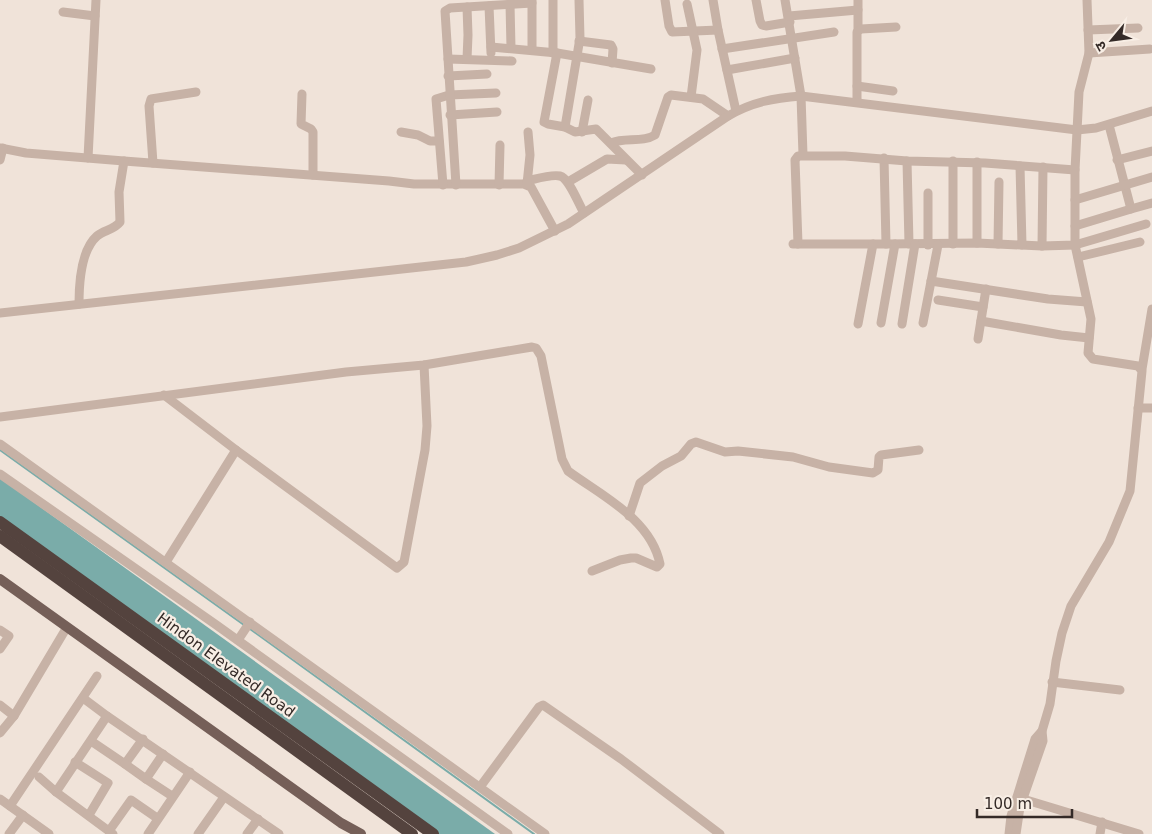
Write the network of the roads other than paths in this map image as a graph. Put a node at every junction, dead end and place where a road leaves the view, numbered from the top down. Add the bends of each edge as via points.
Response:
1 (96, 0) edge
2 (553, 0) edge
3 (579, 0) edge
4 (665, 0) edge
5 (713, 0) edge
6 (756, 0) edge
7 (785, 0) edge
8 (858, 0) edge
9 (1087, 0) edge
10 (532, 1) edge
11 (510, 4) junction
12 (687, 4) dead end
13 (489, 6) junction
14 (467, 7) junction
15 (858, 10) junction
16 (63, 12) dead end
17 (95, 16) junction
18 (789, 19) junction
19 (896, 27) dead end
20 (1138, 28) dead end
21 (718, 30) junction
22 (858, 30) junction
23 (1088, 30) junction
24 (694, 32) junction
25 (834, 32) dead end
26 (792, 38) junction
27 (580, 41) junction
28 (491, 47) junction
29 (511, 48) junction
30 (722, 48) junction
31 (1150, 49) dead end
32 (532, 50) junction
33 (555, 53) junction
34 (1089, 54) junction
35 (578, 57) junction
36 (448, 58) junction
37 (795, 58) junction
38 (467, 59) junction
39 (492, 60) junction
40 (512, 61) dead end
41 (612, 63) junction
42 (651, 69) dead end
43 (727, 70) junction
44 (487, 74) dead end
45 (448, 76) junction
46 (857, 86) junction
47 (893, 90) dead end
48 (196, 92) dead end
49 (496, 93) dead end
50 (302, 94) dead end
51 (449, 95) junction
52 (801, 96) junction
53 (691, 97) junction
54 (588, 100) dead end
55 (857, 102) junction
56 (497, 112) dead end
57 (1152, 112) edge
58 (732, 113) junction
59 (450, 115) junction
60 (1109, 125) junction
61 (565, 127) junction
62 (1077, 130) junction
63 (401, 132) dead end
64 (528, 132) dead end
65 (582, 132) junction
66 (439, 141) junction
67 (610, 143) junction
68 (500, 146) dead end
69 (1, 148) edge
70 (1152, 151) edge
71 (803, 155) junction
72 (88, 158) junction
73 (884, 158) junction
74 (0, 160) edge
75 (626, 160) junction
76 (1117, 160) junction
77 (124, 161) junction
78 (908, 161) junction
79 (953, 161) junction
80 (976, 162) junction
81 (153, 164) junction
82 (1020, 166) junction
83 (1042, 167) junction
84 (1075, 170) junction
85 (312, 175) junction
86 (642, 175) junction
87 (1152, 177) edge
88 (568, 182) junction
89 (999, 182) dead end
90 (527, 183) junction
91 (499, 184) junction
92 (443, 185) junction
93 (456, 185) junction
94 (1124, 185) junction
95 (928, 193) dead end
96 (1075, 200) junction
97 (1152, 203) edge
98 (1130, 209) junction
99 (584, 213) junction
100 (1146, 224) dead end
101 (1075, 226) junction
102 (555, 230) junction
103 (1140, 242) dead end
104 (977, 243) junction
105 (874, 244) junction
106 (886, 244) junction
107 (896, 244) junction
108 (912, 244) junction
109 (953, 244) junction
110 (998, 244) junction
111 (933, 245) junction
112 (1022, 245) junction
113 (1075, 245) junction
114 (1042, 246) junction
115 (1078, 257) junction
116 (931, 281) junction
117 (986, 289) junction
118 (938, 300) dead end
119 (1087, 302) junction
120 (79, 304) junction
121 (983, 307) junction
122 (1152, 309) edge
123 (0, 312) edge
124 (981, 321) junction
125 (881, 323) dead end
126 (922, 323) dead end
127 (858, 324) dead end
128 (902, 324) dead end
129 (1089, 338) junction
130 (978, 339) dead end
131 (424, 365) junction
132 (1142, 369) junction
133 (164, 395) junction
134 (1138, 408) junction
135 (1152, 408) edge
136 (0, 417) edge
137 (0, 444) edge
138 (236, 450) junction
139 (919, 450) dead end
140 (0, 474) edge
141 (629, 516) junction
142 (0, 522) edge
143 (0, 536) edge
144 (166, 562) junction
145 (592, 571) dead end
146 (0, 579) edge
147 (249, 624) junction
148 (67, 627) junction
149 (0, 630) edge
150 (239, 638) junction
151 (0, 649) edge
152 (97, 676) dead end
153 (1052, 682) junction
154 (1120, 690) dead end
155 (83, 698) junction
156 (0, 705) edge
157 (14, 716) junction
158 (107, 716) junction
159 (1042, 731) junction
160 (0, 733) edge
161 (143, 739) junction
162 (91, 741) junction
163 (164, 754) junction
164 (75, 762) junction
165 (125, 764) junction
166 (190, 772) junction
167 (39, 777) dead end
168 (146, 779) junction
169 (480, 787) junction
170 (56, 792) junction
171 (172, 796) junction
172 (224, 797) junction
173 (1023, 799) junction
174 (4, 804) edge
175 (22, 815) junction
176 (89, 815) junction
177 (157, 818) junction
178 (258, 819) junction
179 (1102, 822) junction
180 (340, 824) junction
181 (47, 833) edge
182 (111, 833) edge
183 (9, 834) edge
184 (148, 834) edge
185 (198, 834) edge
186 (247, 834) edge
187 (278, 834) edge
188 (349, 834) edge
189 (361, 834) edge
190 (412, 834) edge
191 (433, 834) edge
192 (508, 834) edge
193 (545, 834) edge
194 (720, 834) edge
195 (1009, 834) edge
196 (1016, 834) edge
197 (1100, 834) edge
198 (1139, 834) edge

1 - 17 street
2 - 33 street
3 - 27 street
4 - 24 street via 672,32
5 - 21 street
6 - 18 street via 762,25
7 - 18 street
8 - 15 street
9 - 23 street
10 - 11 street
10 - 32 street
11 - 13 street
11 - 29 street
12 - 24 street
13 - 14 street
13 - 28 street
14 - 36 street via 445,11
14 - 38 street
15 - 18 street
15 - 22 street
16 - 17 street
17 - 72 street
18 - 26 street
19 - 22 street
20 - 23 street
21 - 24 street
21 - 30 street
22 - 46 street
23 - 34 street
24 - 53 street via 697,50
25 - 26 street
26 - 30 street
26 - 37 street
27 - 35 street
27 - 41 street via 611,45
28 - 29 street
28 - 39 street
29 - 32 street
30 - 43 street
31 - 34 street
32 - 33 street
33 - 35 street
33 - 61 street via 544,121
34 - 62 street via 1079,86
35 - 41 street
35 - 61 street
36 - 38 street
36 - 45 street
37 - 43 street
37 - 52 street
38 - 39 street
39 - 40 street
41 - 42 street
43 - 58 street
44 - 45 street
45 - 51 street
46 - 47 street
46 - 55 street
48 - 81 street via 151,98
49 - 51 street
50 - 85 street via 301,124 313,132
51 - 59 street
51 - 66 street via 437,97 435,101
52 - 55 street
52 - 58 street via 762,101
52 - 71 street
53 - 58 street via 707,100
53 - 67 street via 669,96 653,137
54 - 65 street
55 - 62 street
56 - 59 street
57 - 60 street
58 - 86 street
59 - 93 street
60 - 62 street
60 - 76 street
61 - 65 street
62 - 84 street
63 - 66 street
64 - 90 street
65 - 67 street via 596,129
66 - 92 street
67 - 75 street
68 - 91 street
69 - 72 street
69 - 74 street
70 - 76 street
71 - 73 street
71 - 105 street via 795,160 795,244
72 - 77 street
73 - 78 street
73 - 106 street
75 - 86 street
75 - 88 street via 607,159
76 - 94 street
77 - 81 street
77 - 120 street via 119,192 120,222 97,236 91,245 80,276
78 - 79 street
78 - 108 street
79 - 80 street
79 - 109 street
80 - 82 street
80 - 104 street
81 - 85 street
82 - 83 street
82 - 112 street
83 - 84 street
83 - 114 street
84 - 96 street
85 - 92 street
86 - 99 street
87 - 94 street
88 - 90 street via 560,176
88 - 99 street
89 - 110 street
90 - 91 street
90 - 102 street
91 - 93 street
92 - 93 street
94 - 96 street
94 - 98 street
95 - 111 street
96 - 101 street
97 - 98 street
98 - 101 street
99 - 102 street
100 - 113 street
101 - 113 street
102 - 120 street via 519,248 466,262
103 - 115 street
104 - 109 street
104 - 110 street
105 - 106 street
105 - 127 street
106 - 107 street
107 - 108 street
107 - 125 street
108 - 111 street
108 - 128 street
109 - 111 street
110 - 112 street
111 - 116 street
112 - 114 street
113 - 114 street
113 - 115 street
115 - 119 street
116 - 117 street
116 - 126 street
117 - 119 street via 1048,300
117 - 121 street
118 - 121 street
119 - 129 street via 1091,319
120 - 123 street
121 - 124 street
122 - 132 street
124 - 129 street
124 - 130 street
129 - 132 street via 1088,354 1093,360
131 - 133 street
131 - 138 street via 425,450 408,545 400,567 395,567
131 - 141 street via 536,348 541,356 565,468
132 - 134 street
133 - 136 street
133 - 138 street
134 - 135 street
134 - 153 street via 1130,491 1109,542 1071,606
137 - 144 street
138 - 144 street
139 - 141 street via 879,456 878,470 873,474 798,458 725,452 696,442 640,483
140 - 150 street
141 - 145 street via 643,529 658,556 659,566 627,558
142 - 191 highway, Hindon Elevated Road
143 - 190 highway, Hindon Elevated Road
144 - 147 street
146 - 148 main road
147 - 150 street
147 - 169 street
148 - 157 street
148 - 180 main road
149 - 151 street via 9,636
150 - 192 street
152 - 155 street
153 - 154 street
153 - 159 street
155 - 158 street
155 - 174 street
156 - 157 street
157 - 160 street
158 - 161 street
158 - 162 street
159 - 173 street via 1043,741
159 - 195 street via 1035,739 1011,816
161 - 163 street
161 - 165 street
162 - 164 street
162 - 165 street
163 - 166 street
163 - 168 street
164 - 170 street
164 - 176 street via 108,783
165 - 168 street
166 - 171 street
166 - 172 street
167 - 170 street
168 - 171 street
169 - 193 street
169 - 194 street via 538,707 543,705
170 - 176 street
171 - 177 street
172 - 178 street
172 - 185 street
173 - 179 street
173 - 196 street
174 - 175 street
175 - 181 street
175 - 183 street
176 - 182 street
177 - 182 street via 131,800
177 - 184 street
178 - 186 street
178 - 187 street
179 - 197 street
179 - 198 street
180 - 188 main road
180 - 189 main road

